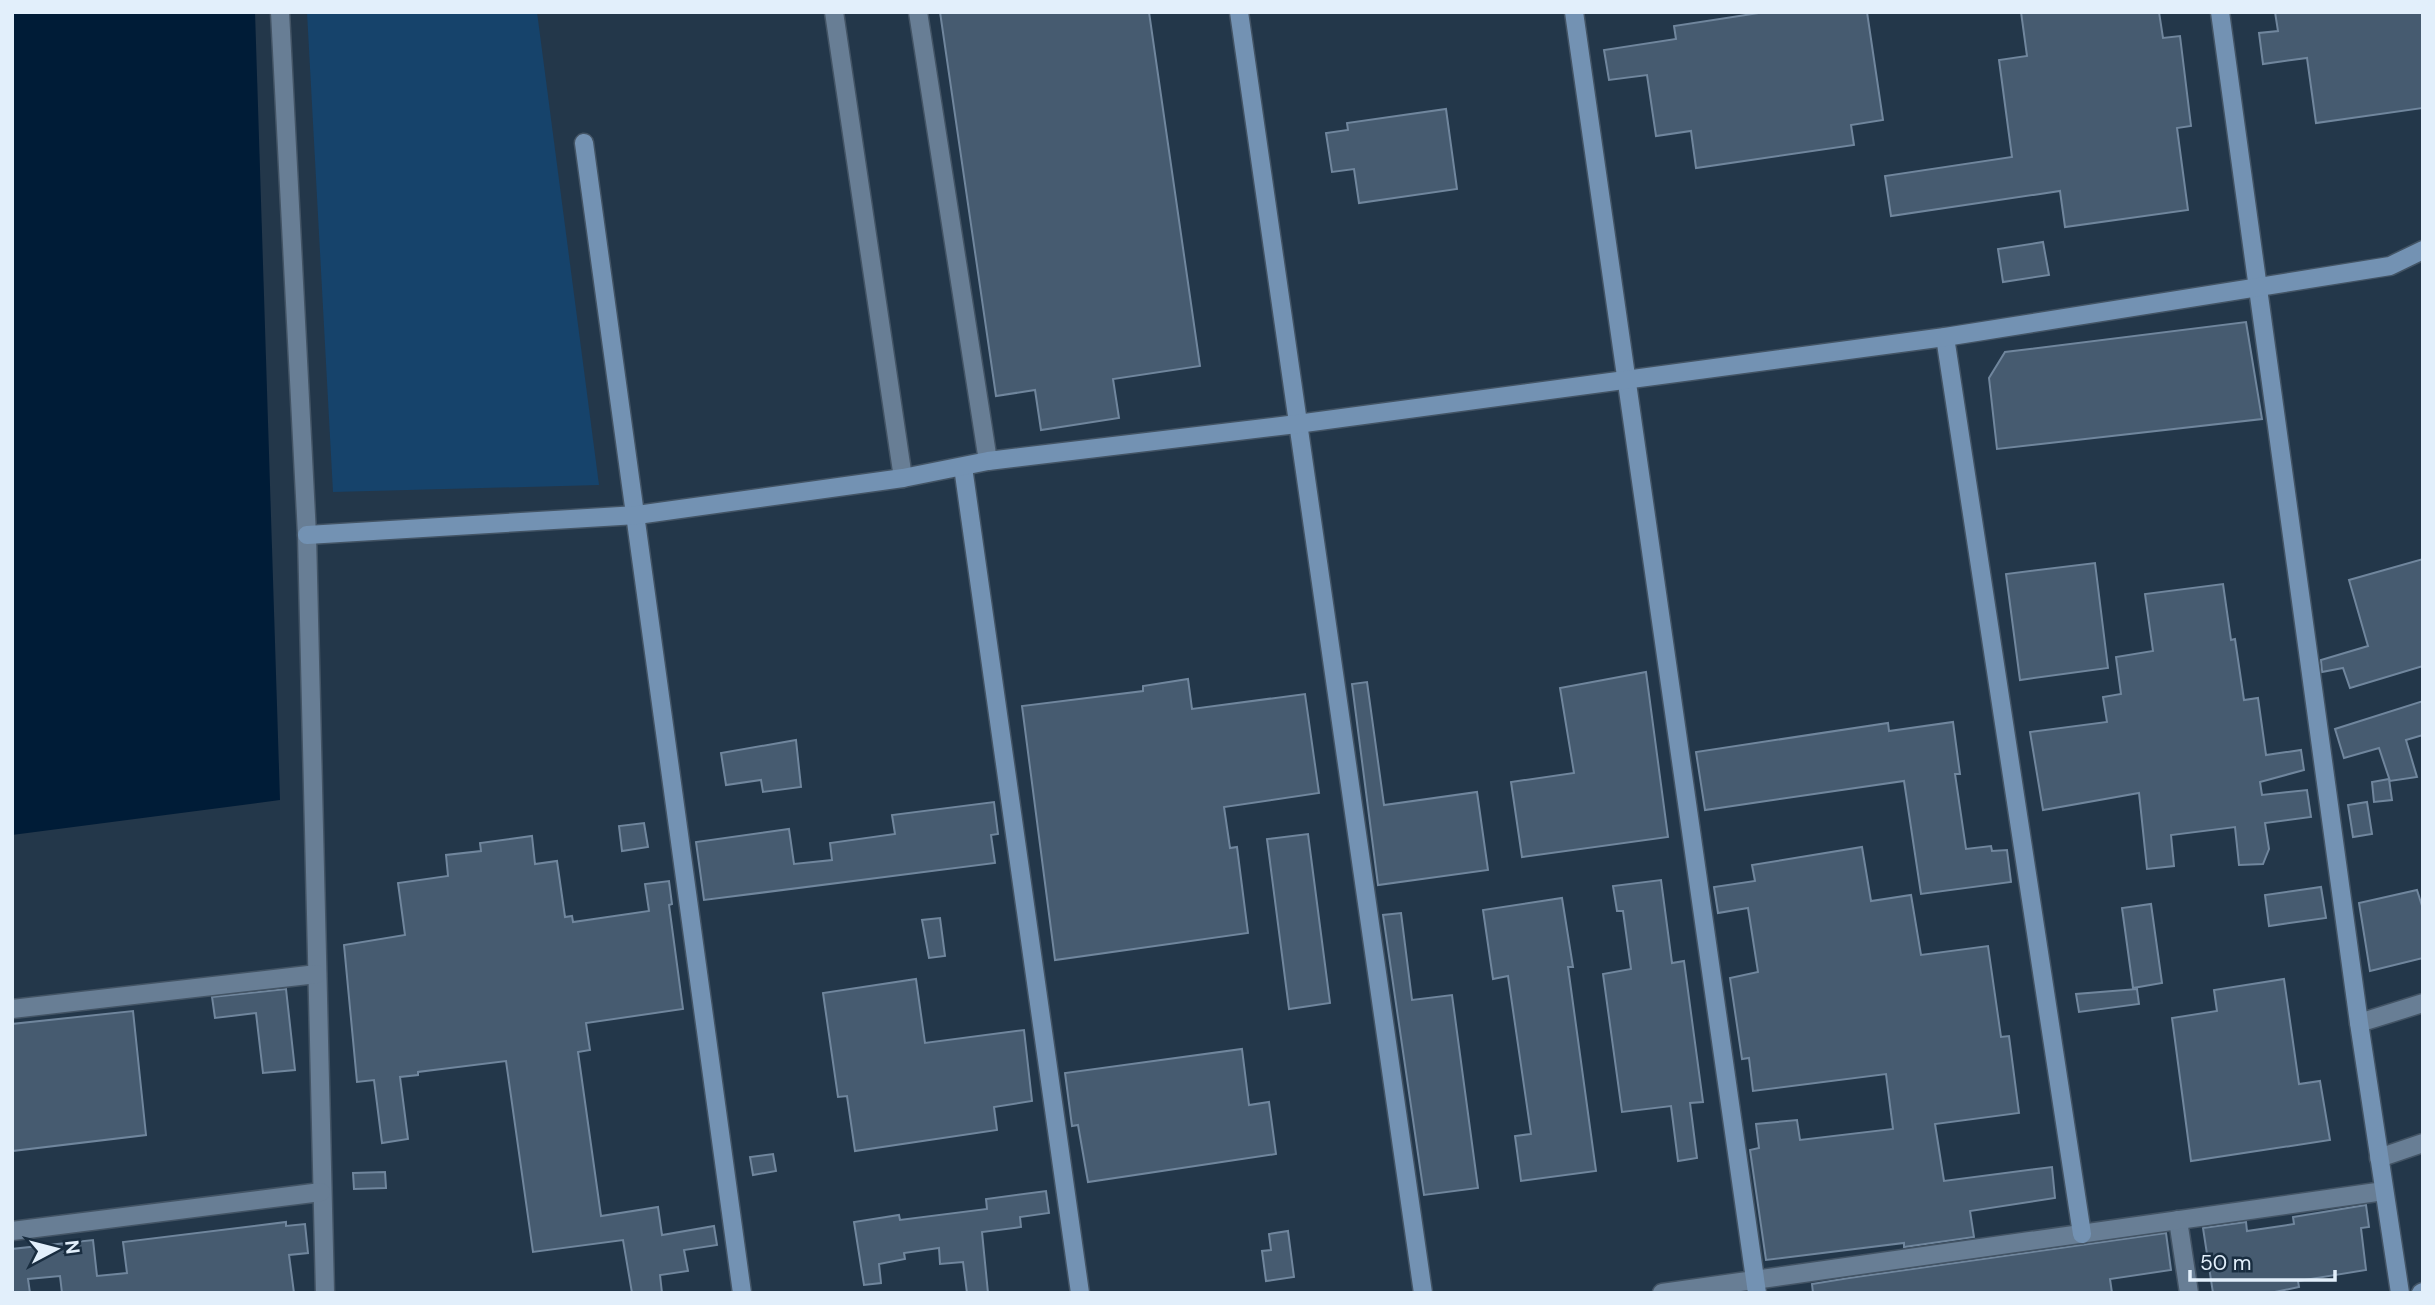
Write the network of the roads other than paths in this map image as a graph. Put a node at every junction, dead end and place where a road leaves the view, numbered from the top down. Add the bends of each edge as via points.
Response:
1 (280, 12) edge
2 (834, 12) edge
3 (918, 12) edge
4 (1239, 12) edge
5 (1574, 12) edge
6 (2220, 12) edge
7 (584, 143) dead end
8 (2423, 250) edge
9 (2257, 288) junction
10 (1945, 337) junction
11 (1628, 377) junction
12 (1297, 424) junction
13 (988, 461) junction
14 (963, 467) junction
15 (903, 478) junction
16 (637, 515) junction
17 (307, 535) junction
18 (317, 974) junction
19 (2423, 1003) edge
20 (12, 1009) edge
21 (2359, 1023) junction
22 (2423, 1143) edge
23 (2379, 1158) junction
24 (2384, 1191) junction
25 (321, 1192) junction
26 (2178, 1220) junction
27 (12, 1231) edge
28 (2082, 1234) junction
29 (1756, 1286) edge
30 (325, 1293) edge
31 (742, 1293) edge
32 (1080, 1293) edge
33 (1423, 1293) edge
34 (1662, 1293) edge
35 (2189, 1293) edge
36 (2400, 1293) edge

1 - 17 street
2 - 15 street
3 - 13 street
4 - 12 street
5 - 11 street
6 - 9 street
7 - 16 street
8 - 9 street via 2390,266
9 - 10 street
9 - 21 street
10 - 11 street
10 - 28 street
11 - 12 street
11 - 29 street
12 - 13 street
12 - 33 street
13 - 14 street
14 - 15 street
14 - 32 street
15 - 16 street
16 - 17 street
16 - 31 street
17 - 18 street
18 - 20 street
18 - 25 street
19 - 21 street
21 - 23 street
22 - 23 street
23 - 24 street
24 - 26 street
24 - 36 street
25 - 27 street
25 - 30 street
26 - 28 street
26 - 35 street
28 - 29 street
29 - 34 street

